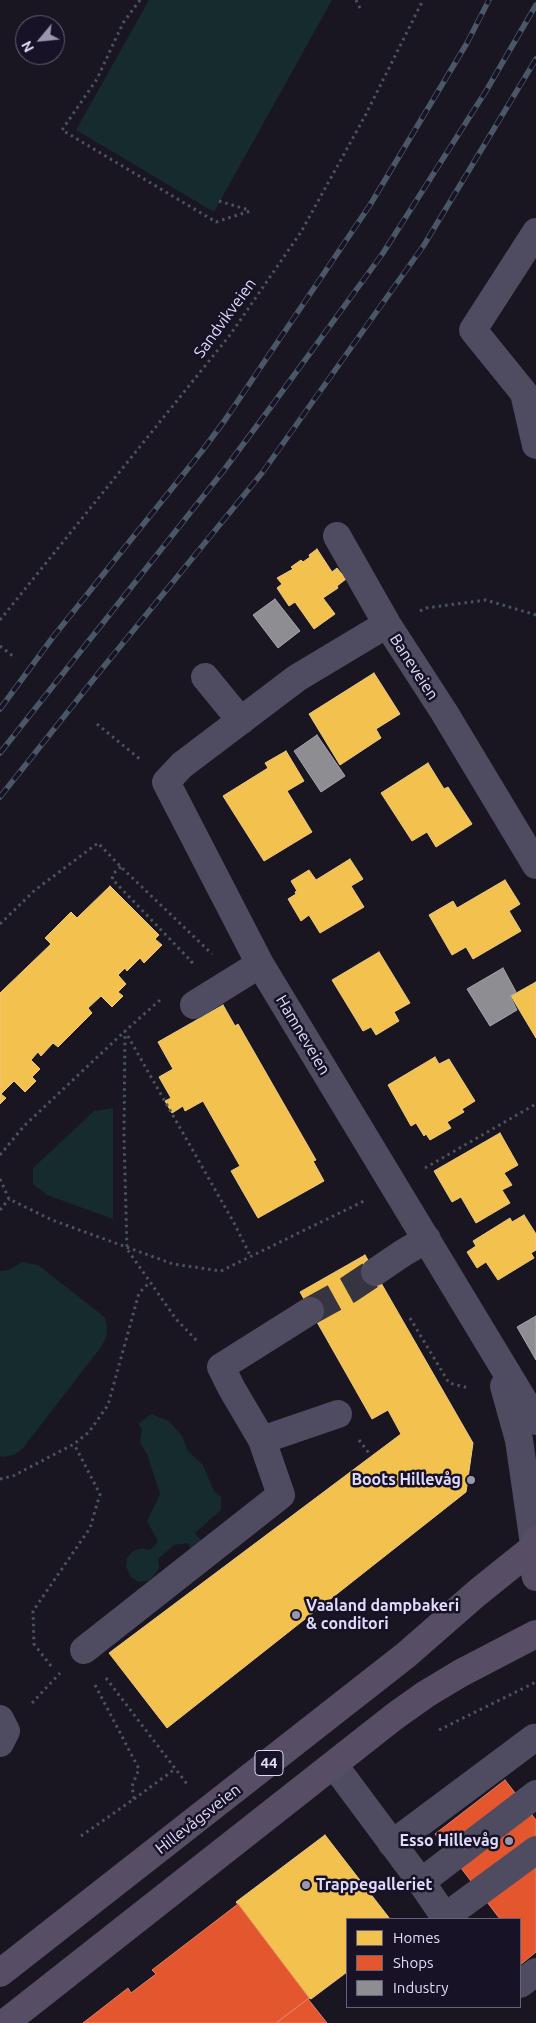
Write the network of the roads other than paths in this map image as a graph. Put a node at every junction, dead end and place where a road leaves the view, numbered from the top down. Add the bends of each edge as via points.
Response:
1 (536, 232) edge
2 (530, 388) edge
3 (536, 445) edge
4 (337, 536) dead end
5 (387, 624) junction
6 (205, 677) dead end
7 (241, 722) junction
8 (166, 782) joint
9 (536, 865) edge
10 (260, 964) junction
11 (194, 1004) dead end
12 (428, 1239) junction
13 (375, 1272) tunnel mouth
14 (310, 1311) tunnel mouth
15 (497, 1358) junction
16 (338, 1414) dead end
17 (536, 1421) edge
18 (262, 1440) junction
19 (534, 1544) edge
20 (536, 1577) edge
21 (536, 1634) edge
22 (84, 1650) road end
23 (536, 1739) edge
24 (334, 1766) junction
25 (536, 1794) edge
26 (392, 1844) junction
27 (536, 1850) edge
28 (421, 1882) junction
29 (444, 1918) edge
30 (446, 1918) edge
31 (0, 1973) edge
32 (5, 2023) edge

1 - 2 street via 473,330
2 - 3 street
4 - 5 street
5 - 7 street, Baneveien via 297,678
5 - 9 street, Baneveien
6 - 7 street
7 - 8 street, Baneveien via 182,765
8 - 10 street, Hamneveien
10 - 11 street
10 - 12 street, Hamneveien
12 - 13 street
12 - 15 street, Hamneveien
14 - 18 street via 221,1367
15 - 17 street, Hamneveien
15 - 19 street, Hamneveien via 519,1440
16 - 18 street
18 - 22 street via 281,1495
19 - 20 main road via 532,1560
19 - 31 main road, Hillevågsveien / 44 via 406,1655
21 - 24 main road, 44 via 426,1694
23 - 26 street
24 - 26 street
24 - 32 main road, 44
25 - 28 street
26 - 28 street
27 - 30 street
28 - 29 street

